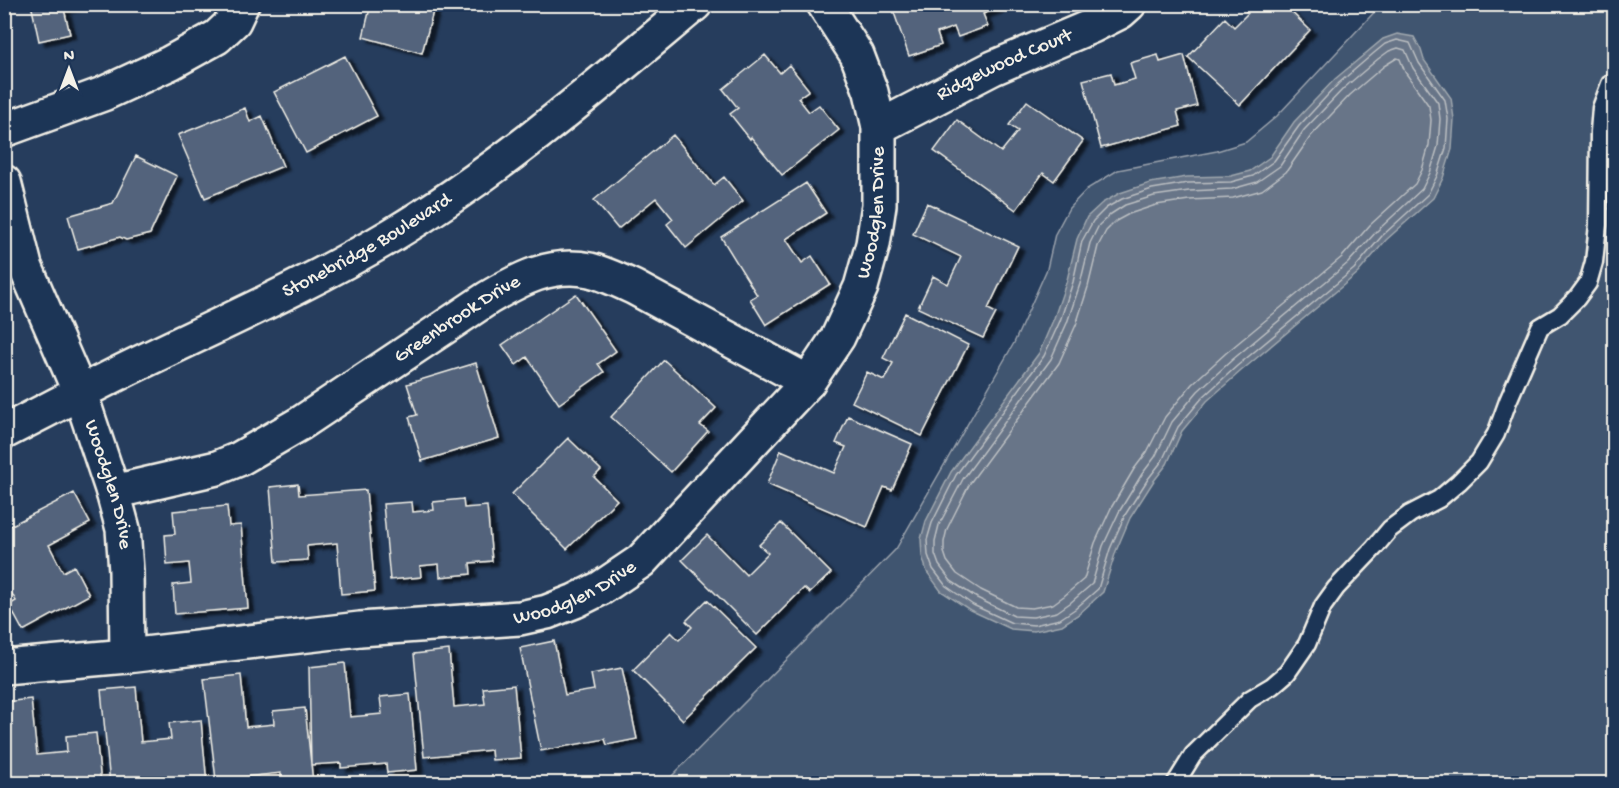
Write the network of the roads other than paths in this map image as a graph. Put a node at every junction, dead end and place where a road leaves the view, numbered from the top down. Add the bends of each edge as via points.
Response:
1 (242, 4) edge
2 (695, 4) edge
3 (824, 4) edge
4 (1129, 4) edge
5 (1614, 82) edge
6 (879, 127) junction
7 (4, 130) edge
8 (4, 182) edge
9 (808, 382) junction
10 (80, 393) junction
11 (4, 432) edge
12 (113, 492) junction
13 (127, 656) junction
14 (4, 667) edge
15 (1175, 783) edge

1 - 7 street via 234,21 217,37 170,63 103,94
2 - 10 street, Stonebridge Boulevard via 521,147 392,235 276,298
3 - 6 street, Woodglen Drive via 857,55
4 - 6 street, Ridgewood Court via 1092,26 993,68
5 - 15 lane via 1601,108 1598,225 1588,283 1560,315 1540,327 1497,434 1479,462 1459,482 1390,529 1323,606 1307,644 1287,673 1250,699 1193,755
6 - 9 street, Woodglen Drive via 879,205 873,244 861,287 838,338
8 - 10 street, Woodglen Drive via 25,266
9 - 12 street, Greenbrook Drive via 608,276 576,268 542,271 488,297 301,423 239,459 217,468
9 - 13 street, Woodglen Drive via 641,561 575,602 520,618 360,629
10 - 11 street, Stonebridge Boulevard
10 - 12 street, Woodglen Drive
12 - 13 street, Woodglen Drive via 123,529
13 - 14 street

